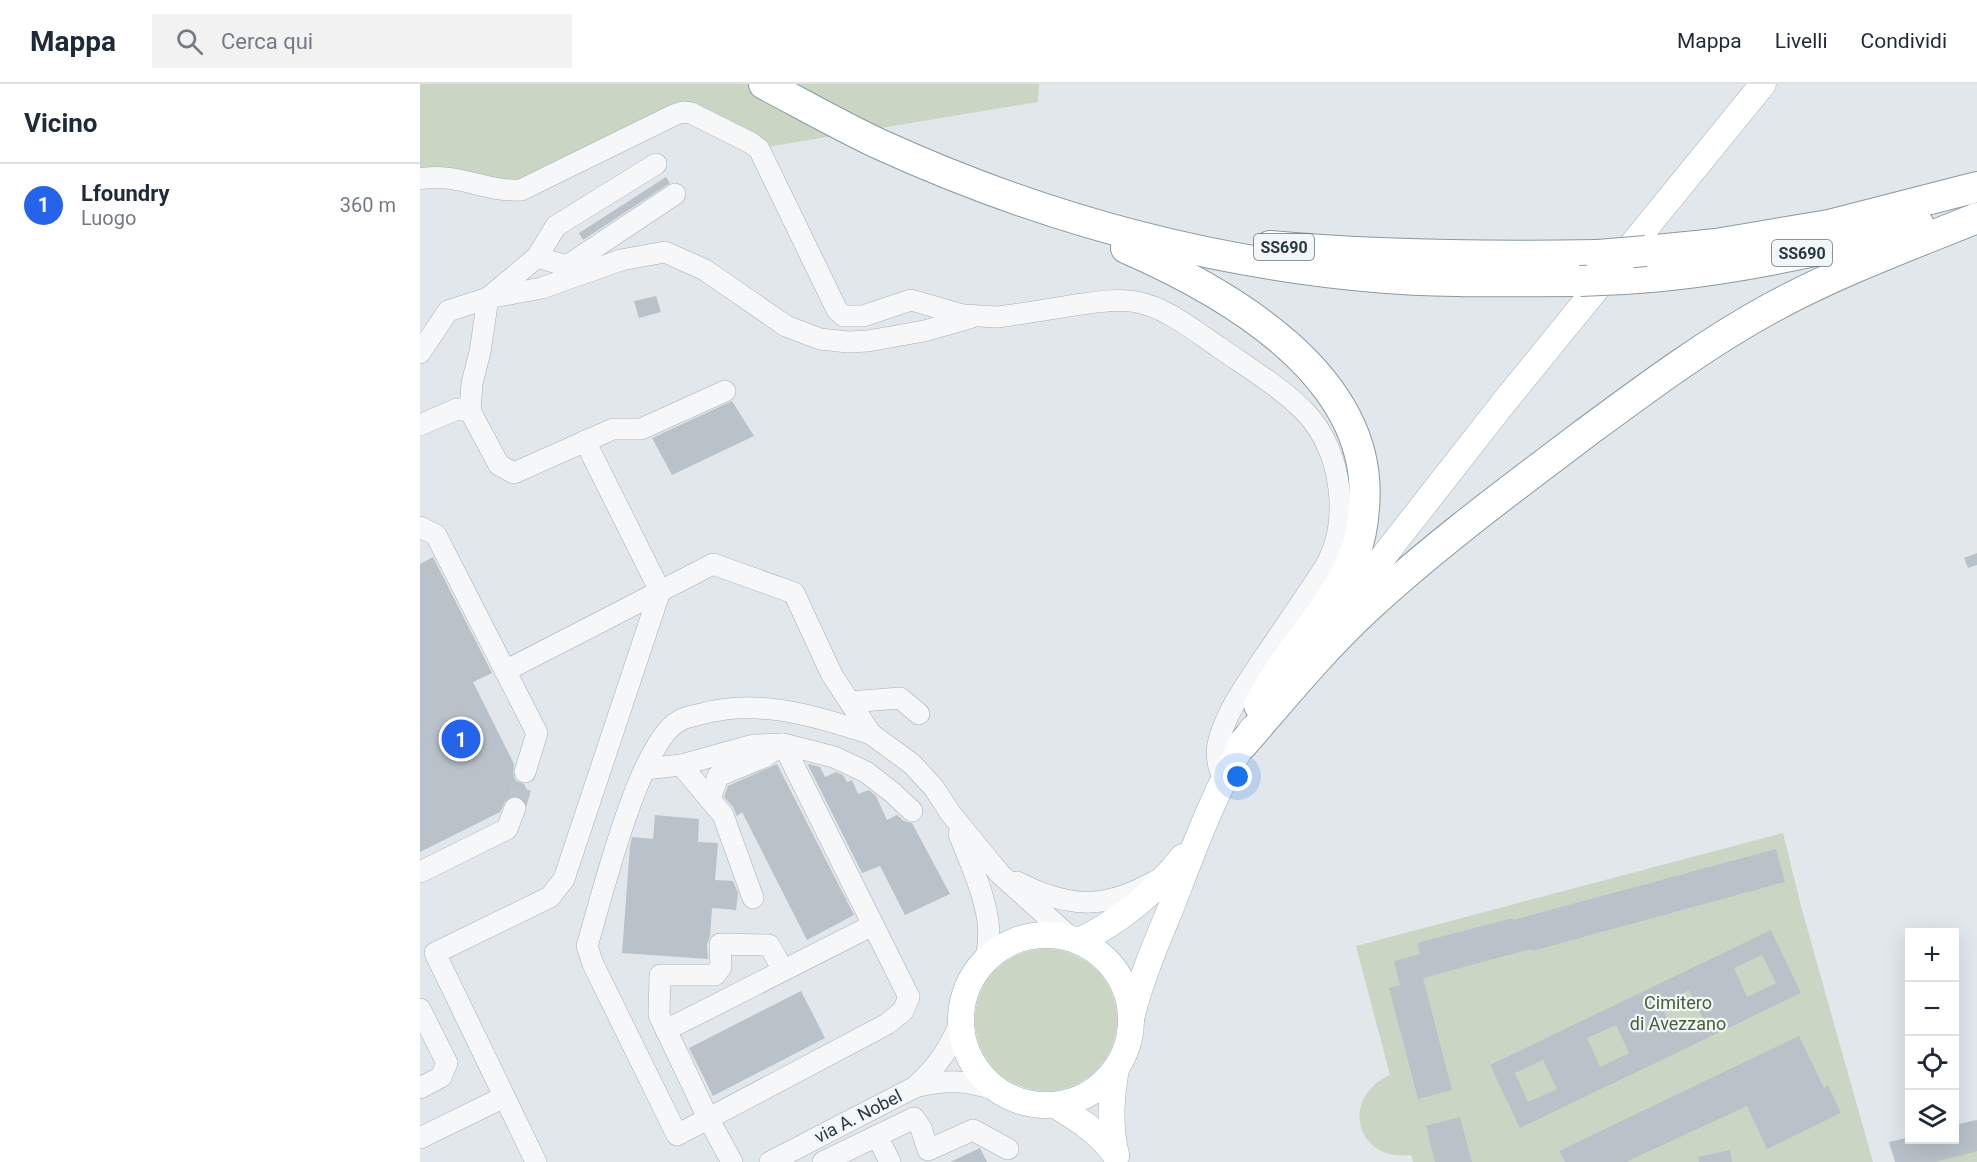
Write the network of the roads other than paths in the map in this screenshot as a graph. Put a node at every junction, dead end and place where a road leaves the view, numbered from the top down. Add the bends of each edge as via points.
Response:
1 (764, 84) edge
2 (1763, 84) edge
3 (656, 164) dead end
4 (420, 179) edge
5 (977, 185) junction
6 (1977, 185) edge
7 (675, 194) dead end
8 (1977, 209) edge
9 (1977, 218) edge
10 (537, 257) junction
11 (488, 298) junction
12 (973, 317) junction
13 (420, 353) edge
14 (725, 391) dead end
15 (470, 411) junction
16 (420, 424) edge
17 (585, 441) junction
18 (425, 535) edge
19 (660, 591) junction
20 (505, 671) junction
21 (850, 702) junction
22 (919, 714) dead end
23 (871, 734) junction
24 (783, 744) junction
25 (1242, 745) junction
26 (681, 765) junction
27 (645, 769) junction
28 (525, 772) tunnel mouth
29 (1224, 780) junction
30 (710, 799) junction
31 (515, 807) tunnel mouth
32 (912, 812) dead end
33 (951, 814) junction
34 (1198, 835) junction
35 (990, 863) junction
36 (1173, 869) junction
37 (420, 872) edge
38 (753, 898) dead end
39 (873, 925) junction
40 (1075, 940) junction
41 (428, 957) edge
42 (986, 960) junction
43 (783, 970) junction
44 (420, 1009) edge
45 (1131, 1019) junction
46 (961, 1021) junction
47 (666, 1030) junction
48 (1116, 1068) junction
49 (915, 1087) junction
50 (420, 1088) edge
51 (998, 1090) junction
52 (504, 1097) junction
53 (1055, 1105) junction
54 (708, 1118) junction
55 (877, 1136) junction
56 (420, 1138) edge
57 (1008, 1149) dead end
58 (797, 1156) edge
59 (1117, 1158) edge
60 (536, 1162) edge
61 (732, 1162) edge
62 (770, 1162) edge
63 (823, 1162) edge
64 (890, 1162) edge

1 - 5 highway, SS690 via 877,143
2 - 25 main road via 1449,472 1287,679
3 - 10 street via 556,226
4 - 12 street via 457,179 494,190 521,190 674,115 691,113 759,149 840,314 863,316 910,300
5 - 6 highway, SS690, bridge via 1136,226 1205,239 1394,254 1491,257 1598,255 1716,244 1829,225
5 - 8 highway, SS690, bridge via 1132,236 1256,261 1377,277 1459,282 1672,275 1776,259
5 - 25 highway via 1144,256 1213,291 1263,326 1310,367 1330,390 1349,422 1361,456 1365,486 1355,554 1337,590 1266,692
7 - 10 street via 567,266
9 - 25 highway via 1826,280 1712,343 1651,384 1502,496 1366,609
10 - 11 street
11 - 12 street via 542,288 621,260 665,252 705,270 786,326 819,339 868,341
11 - 13 street via 448,310
11 - 15 street
12 - 29 street via 1112,301 1148,305 1204,337 1293,401 1320,432 1339,487 1337,538 1325,567 1230,713 1217,751
14 - 17 street via 641,429 613,429
15 - 16 street via 457,409
15 - 17 street via 499,465 514,473
17 - 19 street
18 - 20 street
19 - 20 street
19 - 21 street via 713,564 794,593 832,675
19 - 41 street via 564,879 550,897
20 - 28 street via 537,733
21 - 22 street via 900,698
21 - 23 street
23 - 27 street via 779,709 711,712 679,721 662,736
23 - 33 street via 912,764
24 - 26 street via 753,745
24 - 30 street via 764,757 718,776
24 - 32 street via 834,757 866,772
24 - 39 street
25 - 29 main road
26 - 27 street
26 - 30 street
27 - 54 street via 626,812 587,946 677,1135
29 - 34 main road
30 - 38 street via 723,815
31 - 37 street via 507,829
33 - 35 street
33 - 42 street via 984,903 989,924
34 - 36 main road
34 - 45 main road via 1145,969
35 - 36 street via 1041,893 1084,903 1131,893
35 - 40 street
36 - 40 main road via 1134,909 1102,931
39 - 43 street
39 - 54 street via 909,997 903,1011 887,1024
40 - 42 main road via 1049,934 1026,937 1004,945
40 - 45 main road via 1100,954 1117,972 1127,994
41 - 52 street
42 - 46 main road via 972,978
43 - 47 street
43 - 47 street via 769,945 720,944 721,967 715,975 660,975 659,1015
44 - 50 street via 447,1063 441,1077
45 - 48 main road via 1128,1045
46 - 49 street via 941,1061
46 - 51 main road via 971,1060
47 - 54 street
48 - 53 main road via 1100,1086 1079,1099
48 - 59 main road via 1111,1104
49 - 51 street via 964,1081
49 - 58 street, via A. Nobel
51 - 53 main road via 1016,1100
52 - 56 street
52 - 60 street
53 - 59 main road via 1096,1133
54 - 61 street
55 - 57 street via 914,1118 928,1150 973,1130
55 - 63 street
55 - 64 street
58 - 62 street, via A. Nobel

